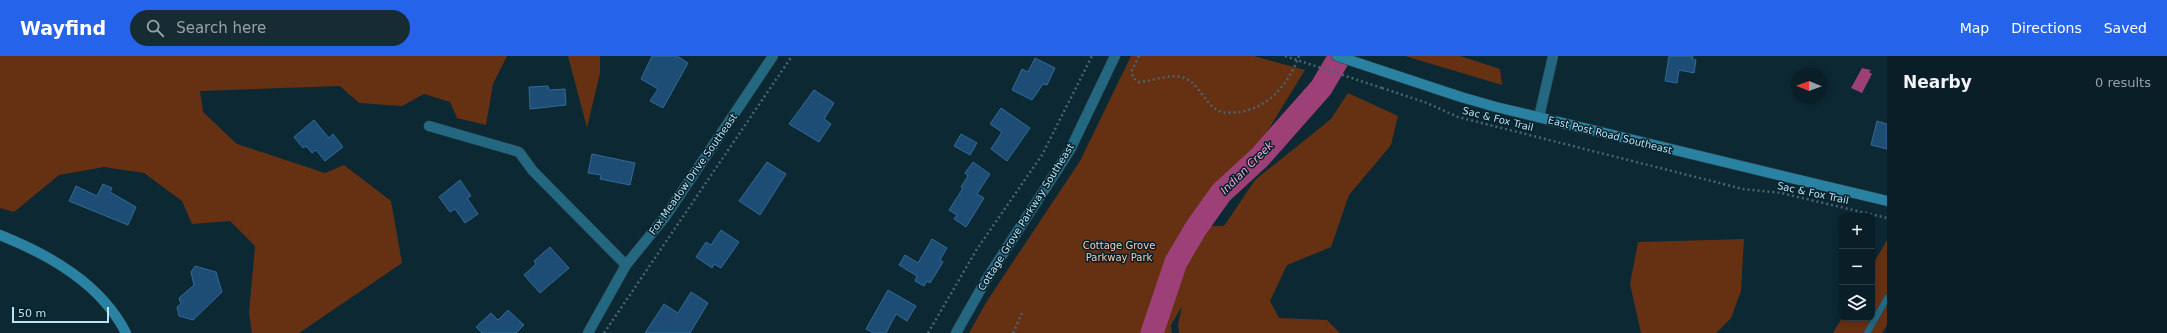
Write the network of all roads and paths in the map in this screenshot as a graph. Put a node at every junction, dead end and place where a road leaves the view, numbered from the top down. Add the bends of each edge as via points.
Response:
1 (773, 56) edge
2 (792, 56) edge
3 (1092, 56) edge
4 (1115, 56) edge
5 (1139, 56) edge
6 (1285, 56) edge
7 (1299, 56) edge
8 (1337, 56) edge
9 (1553, 56) edge
10 (1539, 117) junction
11 (429, 126) dead end
12 (1887, 201) edge
13 (1887, 218) edge
14 (0, 235) edge
15 (626, 266) junction
16 (1887, 298) edge
17 (1023, 311) dead end
18 (126, 333) edge
19 (588, 333) edge
20 (604, 333) edge
21 (928, 333) edge
22 (956, 333) edge
23 (1013, 333) edge
24 (1867, 333) edge

1 - 15 street, Fox Meadow Drive Southeast via 665,217
2 - 20 path
3 - 21 path via 1042,155 977,249
4 - 22 street, Cottage Grove Parkway Southeast via 1070,150 986,280
5 - 7 path via 1132,70 1133,78 1139,82 1169,76 1180,77 1192,82 1220,111 1232,113 1264,104 1277,93 1289,79
6 - 13 path, Sac & Fox Trail, bridge via 1466,119 1743,189 1781,193
8 - 10 main road, East Post Road Southeast via 1461,97
9 - 10 street
10 - 12 main road, East Post Road Southeast
11 - 15 street via 519,152 533,171
14 - 18 main road via 50,258 89,286
15 - 19 street, Fox Meadow Drive Southeast
16 - 24 lane
17 - 23 path

